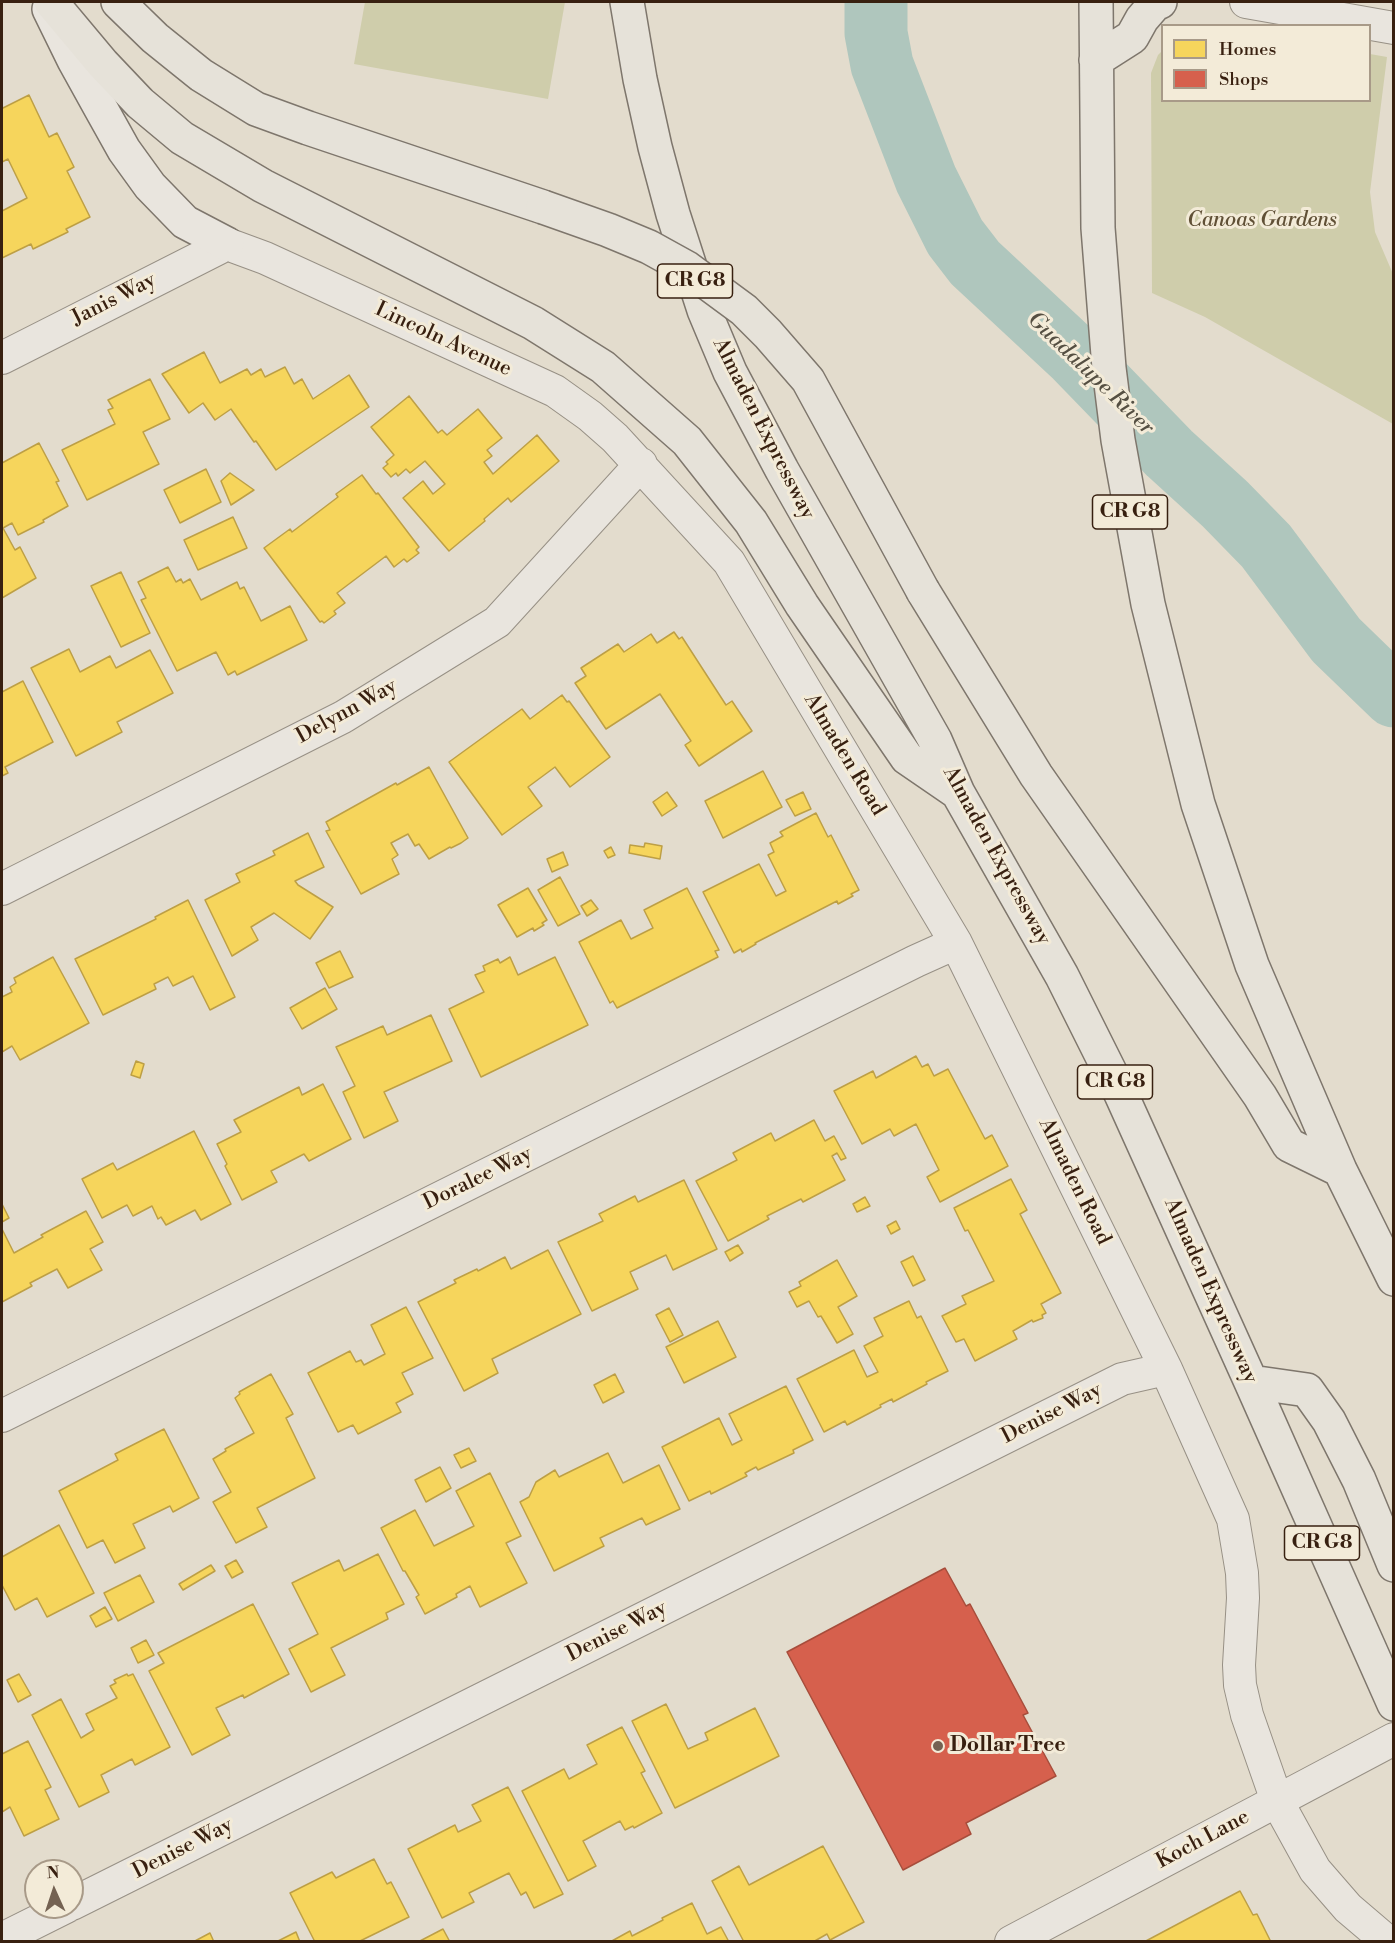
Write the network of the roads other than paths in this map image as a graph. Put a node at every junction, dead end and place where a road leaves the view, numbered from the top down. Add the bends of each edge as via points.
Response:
1 (46, 2) edge
2 (51, 2) edge
3 (118, 2) edge
4 (627, 2) edge
5 (1096, 2) edge
6 (1160, 2) edge
7 (1246, 2) edge
8 (1394, 28) edge
9 (1096, 60) junction
10 (226, 244) junction
11 (2, 358) edge
12 (641, 464) junction
13 (958, 793) junction
14 (2, 889) edge
15 (956, 943) junction
16 (1340, 1170) junction
17 (1394, 1279) edge
18 (1166, 1369) junction
19 (1251, 1382) junction
20 (2, 1416) edge
21 (1394, 1565) edge
22 (1394, 1704) edge
23 (1394, 1739) edge
24 (1277, 1801) junction
25 (84, 1898) edge
26 (42, 1919) edge
27 (2, 1939) edge
28 (1011, 1941) edge
29 (1388, 1941) edge

1 - 10 main road via 124,150 150,186 186,222
2 - 13 main road via 133,96 182,138 263,186 533,323 603,367 687,441 751,522 802,605 907,758
3 - 16 main road, bridge via 201,75 256,109 618,234 687,268 744,310 807,380 924,591 1036,775 1260,1096 1289,1145
4 - 13 main road, Almaden Expressway / CR G8 via 655,147 704,310 725,361 756,425 935,740
5 - 9 main road, CR G8
6 - 9 main road via 1142,19 1132,37
7 - 8 street
9 - 16 main road, CR G8 via 1098,228 1109,368 1148,604 1198,804 1252,965
10 - 11 street, Janis Way
10 - 12 street, Lincoln Avenue via 265,258 555,391 590,416
12 - 14 street, Delynn Way via 497,622 343,717
12 - 15 street, Almaden Road via 729,562
13 - 19 main road, Almaden Expressway / CR G8 via 1062,976 1121,1094
15 - 18 street, Almaden Road
15 - 20 street, Doralee Way
16 - 17 main road, CR G8
18 - 24 street, Almaden Road via 1233,1519 1242,1573 1240,1685
18 - 25 street, Denise Way via 1122,1379
19 - 21 main road via 1307,1390 1329,1420 1359,1480
19 - 22 main road, Almaden Expressway / CR G8
23 - 24 street, Koch Lane
24 - 28 street, Koch Lane
24 - 29 street, Almaden Road via 1315,1870 1348,1908
26 - 27 street

